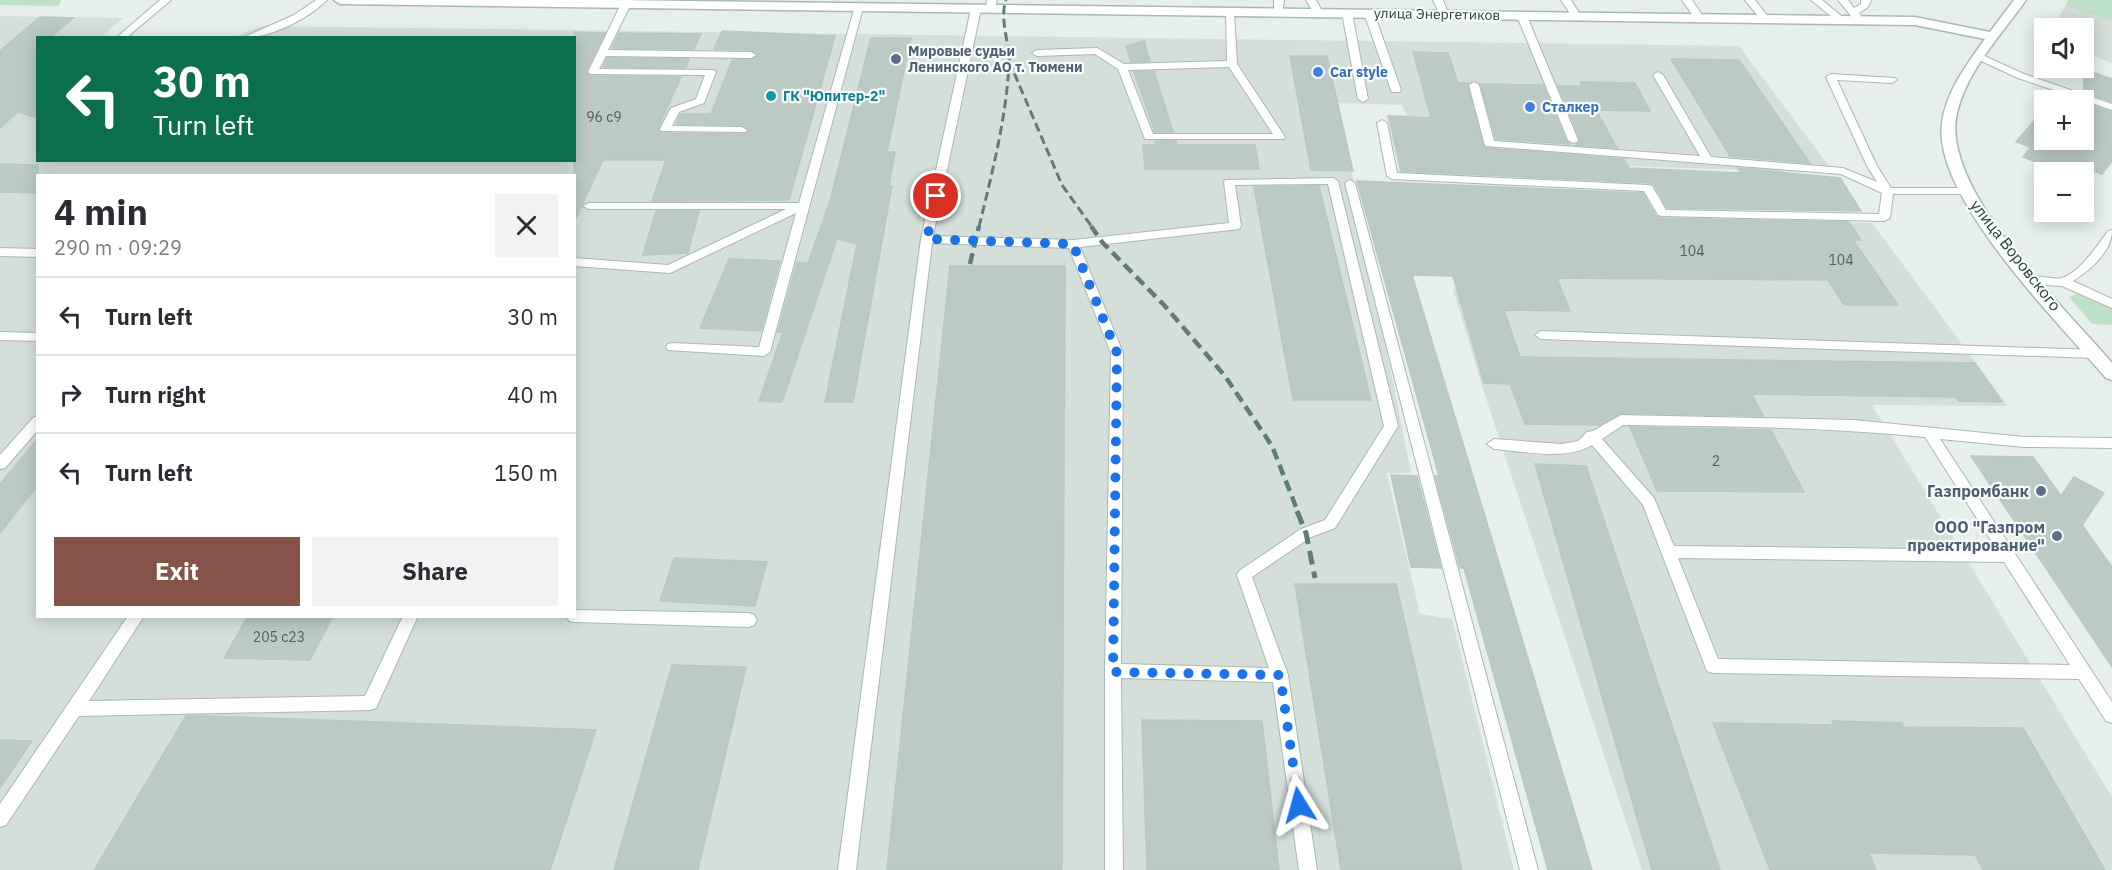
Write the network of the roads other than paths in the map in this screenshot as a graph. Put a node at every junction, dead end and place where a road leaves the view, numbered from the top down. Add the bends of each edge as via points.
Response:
1 (166, 0) edge
2 (322, 0) edge
3 (340, 0) edge
4 (358, 0) edge
5 (1311, 0) edge
6 (1438, 0) edge
7 (1566, 0) edge
8 (1687, 0) edge
9 (1750, 0) edge
10 (1816, 0) edge
11 (1843, 0) edge
12 (1866, 0) edge
13 (2020, 0) edge
14 (627, 2) edge
15 (751, 3) edge
16 (917, 4) edge
17 (992, 5) edge
18 (1279, 6) edge
19 (858, 8) junction
20 (976, 9) junction
21 (1229, 12) junction
22 (1317, 13) junction
23 (1347, 13) junction
24 (1369, 13) junction
25 (1444, 15) junction
26 (1522, 16) junction
27 (1576, 16) junction
28 (1856, 17) junction
29 (1699, 18) junction
30 (1765, 19) junction
31 (1841, 20) junction
32 (122, 36) edge
33 (251, 36) edge
34 (1993, 37) junction
35 (601, 53) junction
36 (1037, 53) dead end
37 (751, 55) dead end
38 (1980, 57) junction
39 (1232, 64) junction
40 (1122, 67) junction
41 (1658, 75) dead end
42 (1892, 80) dead end
43 (1474, 86) dead end
44 (1396, 90) dead end
45 (1363, 99) dead end
46 (2112, 107) edge
47 (1383, 123) dead end
48 (742, 130) dead end
49 (1573, 140) dead end
50 (1707, 160) junction
51 (1350, 183) dead end
52 (1888, 191) junction
53 (1966, 191) junction
54 (589, 206) dead end
55 (802, 207) junction
56 (2112, 234) edge
57 (927, 239) junction
58 (1073, 244) junction
59 (0, 252) edge
60 (36, 253) edge
61 (576, 262) edge
62 (2032, 280) junction
63 (2064, 282) junction
64 (2112, 304) edge
65 (1541, 335) dead end
66 (0, 336) edge
67 (36, 337) edge
68 (672, 347) dead end
69 (2096, 354) junction
70 (2112, 374) edge
71 (36, 423) edge
72 (1930, 434) junction
73 (1592, 436) junction
74 (2112, 443) edge
75 (1494, 444) dead end
76 (0, 464) edge
77 (1668, 552) junction
78 (2010, 556) junction
79 (576, 616) edge
80 (136, 618) edge
81 (410, 618) edge
82 (749, 620) dead end
83 (1113, 672) junction
84 (2083, 672) junction
85 (1280, 675) junction
86 (75, 709) junction
87 (2112, 716) edge
88 (0, 819) edge
89 (847, 870) edge
90 (1114, 870) edge
91 (1308, 870) edge
92 (1529, 870) edge

1 - 32 lane
2 - 33 lane via 297,17
3 - 4 street, улица Энергетиков
4 - 14 street, улица Энергетиков
5 - 22 lane
6 - 25 lane
7 - 27 lane
8 - 29 lane
9 - 30 lane
10 - 31 lane
11 - 28 lane
12 - 28 lane
13 - 34 street, улица Воровского
14 - 15 street, улица Энергетиков
14 - 35 lane
15 - 19 street, улица Энергетиков
16 - 19 street, улица Энергетиков
16 - 20 street, улица Энергетиков
17 - 20 street, улица Энергетиков
17 - 21 street, улица Энергетиков
18 - 21 street, улица Энергетиков
18 - 22 street, улица Энергетиков
19 - 55 lane
20 - 57 lane
21 - 39 lane
22 - 23 street, улица Энергетиков
23 - 24 street, улица Энергетиков
23 - 45 lane
24 - 25 street, улица Энергетиков
24 - 44 lane
25 - 26 street, улица Энергетиков
26 - 27 street, улица Энергетиков
26 - 49 lane
27 - 29 street, улица Энергетиков
28 - 31 street, улица Энергетиков
28 - 34 street, улица Энергетиков via 1915,21
29 - 30 street, улица Энергетиков
30 - 31 street, улица Энергетиков
34 - 38 street, улица Воровского
35 - 37 lane
35 - 48 lane via 593,72 711,72 700,101 675,110 665,129
36 - 40 lane via 1097,51
38 - 46 lane
38 - 53 street, улица Воровского via 1958,92 1948,124 1952,158
39 - 40 lane
39 - 40 lane via 1280,137 1149,137
41 - 50 lane
42 - 52 lane via 1831,77 1872,166
43 - 50 lane via 1489,144
47 - 52 lane via 1392,176 1648,188 1662,213 1884,218
50 - 52 lane via 1843,171
51 - 92 lane
52 - 53 lane
53 - 62 street, улица Воровского
54 - 55 lane
55 - 61 lane via 670,269
55 - 68 lane via 764,352
56 - 63 lane via 2086,267
57 - 58 lane
57 - 89 lane
58 - 83 lane via 1117,353
58 - 85 lane via 1235,226 1229,182 1333,181 1391,426 1330,524 1306,533 1244,575
59 - 60 lane
62 - 63 lane
62 - 69 street, улица Воровского
63 - 64 lane
65 - 69 lane
66 - 67 lane
69 - 70 street, улица Воровского
71 - 76 lane
72 - 73 lane via 1790,422 1621,420
72 - 74 lane via 2024,442
72 - 78 lane
73 - 75 lane via 1581,446 1563,448
73 - 77 lane via 1649,502
77 - 78 lane
77 - 84 lane via 1713,666
78 - 84 lane
79 - 82 lane
80 - 86 lane
81 - 86 lane via 370,703
83 - 85 lane
83 - 90 lane
84 - 87 lane
85 - 91 lane
86 - 88 lane

